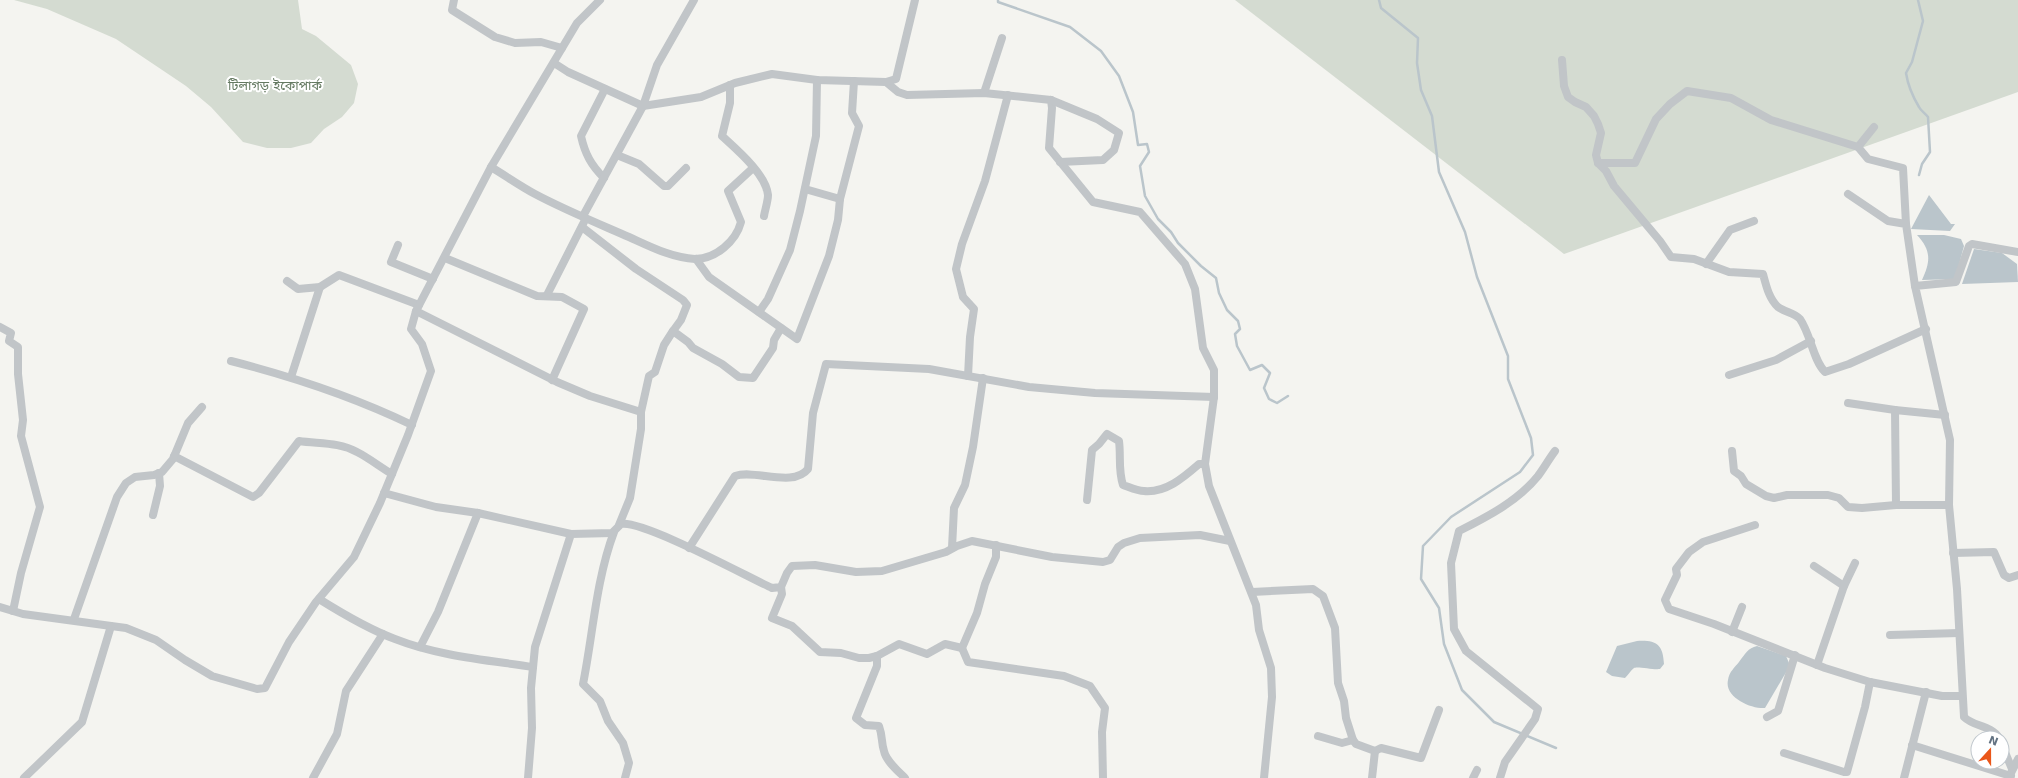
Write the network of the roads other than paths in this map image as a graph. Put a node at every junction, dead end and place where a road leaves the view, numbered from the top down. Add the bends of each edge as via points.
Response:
1 (454, 0) edge
2 (600, 0) edge
3 (694, 0) edge
4 (915, 0) edge
5 (1002, 38) dead end
6 (562, 48) junction
7 (1562, 60) dead end
8 (554, 63) junction
9 (817, 80) junction
10 (854, 81) junction
11 (886, 82) junction
12 (730, 85) junction
13 (605, 89) junction
14 (984, 93) junction
15 (1008, 95) junction
16 (1051, 100) junction
17 (643, 106) junction
18 (1874, 127) dead end
19 (1858, 148) junction
20 (617, 155) junction
21 (1060, 162) junction
22 (1598, 163) junction
23 (491, 167) junction
24 (686, 168) dead end
25 (753, 168) junction
26 (604, 178) junction
27 (805, 189) junction
28 (1848, 194) dead end
29 (840, 199) junction
30 (764, 216) dead end
31 (585, 217) junction
32 (1754, 221) dead end
33 (1906, 224) junction
34 (582, 227) junction
35 (398, 245) dead end
36 (2018, 252) edge
37 (445, 258) junction
38 (696, 259) junction
39 (1706, 264) junction
40 (433, 279) junction
41 (287, 281) dead end
42 (1915, 286) junction
43 (320, 287) junction
44 (547, 295) junction
45 (418, 308) junction
46 (759, 312) junction
47 (0, 327) edge
48 (780, 328) junction
49 (1926, 329) junction
50 (673, 331) junction
51 (1811, 341) junction
52 (231, 361) dead end
53 (1729, 375) dead end
54 (968, 376) junction
55 (291, 377) junction
56 (983, 378) junction
57 (552, 380) junction
58 (1214, 397) junction
59 (1848, 403) dead end
60 (202, 407) dead end
61 (1895, 410) junction
62 (641, 412) junction
63 (1945, 415) junction
64 (412, 425) junction
65 (1555, 450) dead end
66 (1732, 451) dead end
67 (174, 456) junction
68 (1205, 464) junction
69 (159, 473) junction
70 (392, 474) junction
71 (384, 493) junction
72 (1087, 500) dead end
73 (1896, 505) junction
74 (1949, 505) junction
75 (478, 513) junction
76 (153, 515) dead end
77 (1755, 525) dead end
78 (617, 528) junction
79 (571, 534) junction
80 (1230, 541) junction
81 (996, 545) junction
82 (689, 548) junction
83 (952, 548) junction
84 (1953, 553) junction
85 (1855, 562) dead end
86 (1814, 566) dead end
87 (2018, 575) edge
88 (1844, 586) junction
89 (781, 587) junction
90 (1252, 592) junction
91 (319, 598) junction
92 (0, 607) edge
93 (1742, 607) dead end
94 (13, 611) junction
95 (74, 619) junction
96 (111, 626) junction
97 (1732, 632) junction
98 (1959, 633) junction
99 (383, 634) junction
100 (1890, 635) dead end
101 (420, 647) junction
102 (962, 648) junction
103 (1795, 655) junction
104 (877, 656) junction
105 (1817, 664) junction
106 (533, 667) junction
107 (1870, 682) junction
108 (1926, 692) junction
109 (1962, 696) junction
110 (1439, 710) dead end
111 (1767, 718) dead end
112 (1991, 730) edge
113 (1318, 736) dead end
114 (1353, 740) junction
115 (1912, 745) junction
116 (1375, 750) junction
117 (1784, 753) dead end
118 (2018, 759) edge
119 (1849, 769) junction
120 (1477, 770) dead end
121 (2011, 774) edge
122 (24, 778) edge
123 (313, 778) edge
124 (528, 778) edge
125 (625, 778) edge
126 (905, 778) edge
127 (1103, 778) edge
128 (1264, 778) edge
129 (1372, 778) edge
130 (1473, 778) edge
131 (1500, 778) edge
132 (1846, 778) edge
133 (1904, 778) edge

1 - 6 street via 452,10 494,37 515,43 541,42
2 - 6 street via 577,23
3 - 17 street via 657,65
4 - 11 street via 896,79
5 - 14 street
6 - 8 street
7 - 22 street via 1568,97 1586,107 1598,124
8 - 13 street
8 - 23 street
9 - 10 street
9 - 12 street via 772,74
9 - 27 street via 816,136
10 - 11 street
10 - 29 street via 852,113 859,126
11 - 14 street via 898,92 907,95
12 - 17 street via 701,97
12 - 25 street via 730,103 722,136
13 - 17 street
13 - 26 street via 581,136 586,157
14 - 15 street
15 - 16 street
15 - 54 street via 985,181 962,244 956,269 963,297 974,309
16 - 21 street via 1049,148
16 - 21 street via 1097,119 1119,133 1114,150 1102,160
17 - 20 street
18 - 19 street
19 - 22 street via 1771,120 1731,98 1688,91 1670,104 1656,120 1635,163
19 - 33 street via 1868,158 1903,168
20 - 24 street via 639,164 664,186 668,186
20 - 26 street
21 - 58 street via 1093,202 1140,212 1185,264 1195,289 1203,348 1214,370
22 - 39 street via 1671,257 1694,258
23 - 31 street via 534,194
23 - 37 street
25 - 30 street via 763,180 768,195
25 - 38 street via 728,191 741,222 738,233 730,243 716,253
26 - 31 street
27 - 29 street
27 - 46 street via 790,250 768,299
28 - 33 street via 1888,221
29 - 48 street via 838,220 829,256 797,339
31 - 34 street
31 - 38 street via 672,255
32 - 39 street via 1730,230
33 - 42 street
34 - 44 street
34 - 50 street via 636,269 683,300 687,305
35 - 40 street via 391,262
36 - 42 street via 1972,244 1956,282
37 - 40 street
37 - 44 street via 538,296
38 - 46 street via 709,277
39 - 51 street via 1729,272 1763,274 1767,290 1778,307 1800,319
40 - 45 street
41 - 43 street via 298,289
42 - 49 street
43 - 45 street via 339,275
43 - 55 street
44 - 57 street via 562,297 584,309
45 - 57 street
45 - 64 street via 411,329 422,344 431,370
46 - 48 street
47 - 94 street via 11,333 9,341 18,347 21,436 40,506
48 - 50 street via 773,348 753,378 739,377 693,348
49 - 51 street via 1849,364 1825,372 1820,367
49 - 63 street
50 - 62 street via 664,345 655,372 649,376
51 - 53 street via 1776,360
52 - 55 street
54 - 56 street
54 - 82 street via 929,369 826,364 813,414 808,469 795,476 777,478 735,476
55 - 64 street via 332,391
56 - 58 street via 1029,387 1095,393
56 - 83 street via 965,484 954,508
57 - 62 street via 590,396
58 - 68 street
59 - 61 street
60 - 67 street via 188,423
61 - 63 street
61 - 73 street
62 - 78 street via 641,429 630,498
63 - 74 street via 1950,440
64 - 70 street
65 - 131 street via 1537,477 1522,492 1489,516 1459,531 1451,563 1454,629 1466,651 1538,709 1535,719 1505,762
66 - 73 street via 1734,471 1746,484 1766,496 1774,498 1787,495 1833,495 1848,507
67 - 69 street
67 - 70 street via 253,497 259,493 299,441 322,442 357,452
68 - 72 street via 1199,464 1173,485 1144,492 1123,485 1119,474 1120,441 1107,434 1092,450
68 - 80 street via 1209,486
69 - 76 street via 160,486
69 - 95 street via 154,476 135,477 126,483 117,497
70 - 71 street
71 - 75 street via 436,507
71 - 91 street via 354,557
73 - 74 street
74 - 84 street
75 - 79 street
75 - 101 street via 450,584
77 - 97 street via 1703,542 1689,552 1676,569 1677,575 1665,600 1669,609
78 - 79 street
78 - 82 street via 624,523 632,524
78 - 125 street via 609,545 602,577 583,684 600,701 608,721 623,743 629,762
79 - 106 street via 537,641
80 - 81 street via 1200,535 1140,538 1124,543 1118,547 1110,560 1103,562 1052,557
80 - 90 street
81 - 83 street via 972,540
81 - 102 street via 996,557
82 - 89 street via 772,588
83 - 89 street via 882,571 856,572 815,565 792,566
84 - 87 street via 1994,552 2004,575 2009,578
84 - 98 street
85 - 88 street
86 - 88 street
88 - 105 street
89 - 104 street via 782,594 772,618 792,626 820,652 841,653 859,658
90 - 114 street via 1313,589 1323,596 1335,628 1338,683
90 - 128 street via 1259,615 1259,630 1271,668 1272,697
91 - 96 street via 289,642 268,685 262,689 212,676 156,640 126,628
91 - 99 street via 350,618
92 - 94 street
93 - 97 street
94 - 95 street
95 - 96 street
96 - 122 street via 82,722
97 - 103 street
98 - 100 street
98 - 109 street
99 - 101 street
99 - 123 street via 346,691 337,734
101 - 106 street via 462,657
102 - 104 street via 944,644 927,654 899,644
102 - 127 street via 968,662 1064,676 1090,686 1105,708 1102,732
103 - 105 street
103 - 111 street via 1778,711
104 - 126 street via 877,666 856,718 865,725 879,726 884,751
105 - 107 street
106 - 124 street
107 - 108 street
107 - 119 street
108 - 109 street via 1942,696
108 - 115 street
109 - 112 street via 1964,717 1968,722
110 - 116 street via 1421,758 1381,748
113 - 114 street via 1342,743
114 - 116 street via 1356,744
115 - 121 street
115 - 133 street
116 - 129 street
117 - 119 street via 1844,772
118 - 121 street
119 - 132 street
120 - 130 street

